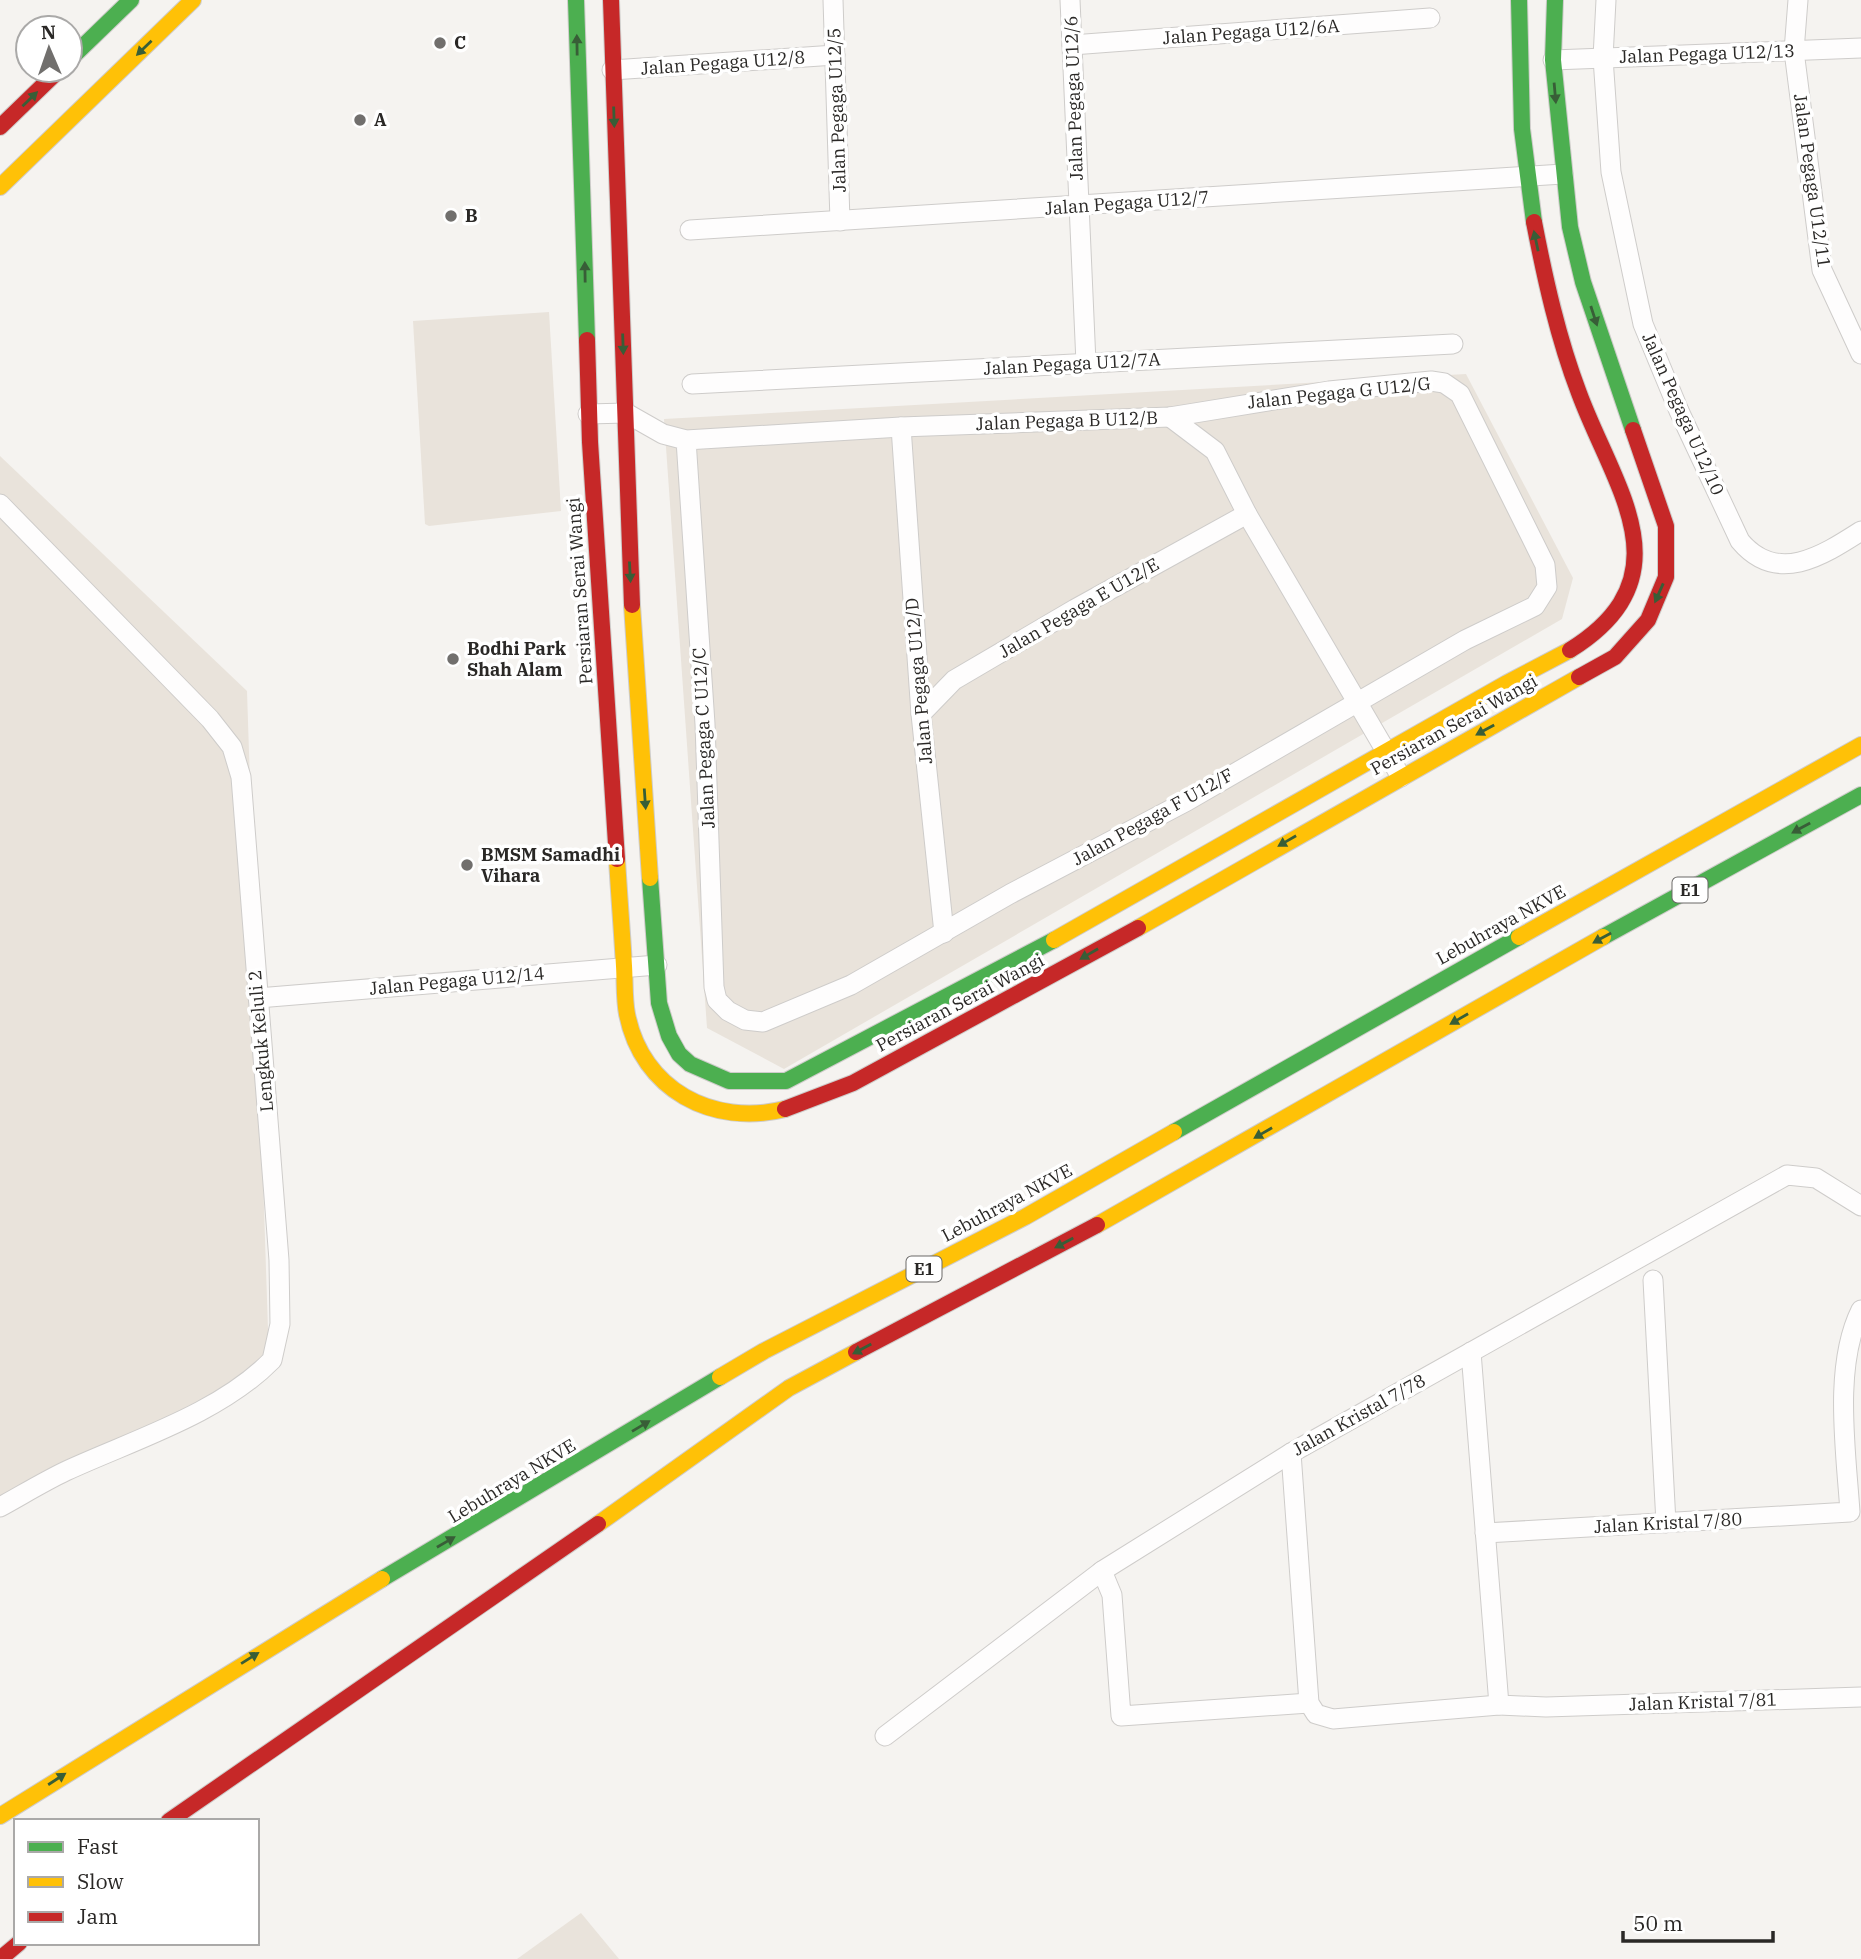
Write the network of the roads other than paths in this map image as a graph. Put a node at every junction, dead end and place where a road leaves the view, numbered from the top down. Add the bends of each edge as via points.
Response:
1 (131, 0) edge
2 (193, 0) edge
3 (576, 0) edge
4 (611, 0) edge
5 (833, 0) edge
6 (1070, 0) edge
7 (1519, 0) edge
8 (1555, 0) edge
9 (1606, 0) edge
10 (1798, 0) edge
11 (1430, 18) dead end
12 (1072, 45) junction
13 (84, 46) edge
14 (1861, 48) edge
15 (1794, 51) junction
16 (835, 55) junction
17 (1604, 58) junction
18 (1553, 60) junction
19 (612, 70) junction
20 (45, 84) edge
21 (0, 127) edge
22 (1563, 174) junction
23 (1525, 177) junction
24 (0, 187) edge
25 (1079, 206) junction
26 (840, 221) junction
27 (690, 230) dead end
28 (1453, 344) dead end
29 (1861, 354) edge
30 (1086, 363) junction
31 (692, 384) dead end
32 (626, 413) junction
33 (589, 414) junction
34 (1170, 417) junction
35 (901, 427) junction
36 (686, 440) junction
37 (0, 504) edge
38 (1247, 514) junction
39 (1853, 536) edge
40 (1547, 587) joint
41 (1356, 703) junction
42 (921, 714) junction
43 (1861, 745) edge
44 (1385, 751) junction
45 (1401, 777) junction
46 (1861, 795) edge
47 (943, 933) junction
48 (656, 965) junction
49 (624, 968) junction
50 (258, 998) junction
51 (745, 1020) joint
52 (1861, 1206) edge
53 (1653, 1280) dead end
54 (1861, 1310) edge
55 (1471, 1352) junction
56 (1290, 1453) junction
57 (0, 1507) edge
58 (1666, 1523) junction
59 (1485, 1532) junction
60 (1102, 1571) junction
61 (1861, 1697) edge
62 (1309, 1703) junction
63 (1499, 1704) junction
64 (885, 1736) dead end
65 (0, 1816) edge
66 (172, 1819) edge
67 (17, 1945) edge
68 (0, 1959) edge

1 - 13 main road
2 -> 24 main road
33 -> 3 main road, Persiaran Serai Wangi
4 - 19 main road, Persiaran Serai Wangi
5 - 16 street, Jalan Pegaga U12/5
6 - 12 street, Jalan Pegaga U12/6
7 - 23 main road, Persiaran Serai Wangi via 1517,58
8 - 18 main road, Persiaran Serai Wangi
9 - 17 street, Jalan Pegaga U12/10
10 - 15 street, Jalan Pegaga U12/11
11 - 12 street, Jalan Pegaga U12/6A
12 - 25 street, Jalan Pegaga U12/6
14 - 15 street, Jalan Pegaga U12/13
15 - 17 street, Jalan Pegaga U12/13
15 - 29 street, Jalan Pegaga U12/11 via 1822,270
16 - 19 street, Jalan Pegaga U12/8
16 - 26 street, Jalan Pegaga U12/5
17 - 18 street, Jalan Pegaga U12/13
17 - 39 street, Jalan Pegaga U12/10 via 1611,172 1643,324 1740,541 1750,554 1780,566 1796,564
18 -> 22 main road, Persiaran Serai Wangi
19 -> 32 main road, Persiaran Serai Wangi
21 -> 20 main road
22 - 23 street, Jalan Pegaga U12/7
22 -> 45 main road, Persiaran Serai Wangi via 1583,282 1666,526 1666,577 1648,620 1615,657
23 - 25 street, Jalan Pegaga U12/7
44 -> 23 main road, Persiaran Serai Wangi via 1563,656 1597,633 1619,609 1634,576 1635,531 1628,500 1582,401 1547,290
25 - 26 street, Jalan Pegaga U12/7
25 - 30 street, Jalan Pegaga U12/6
26 - 27 street, Jalan Pegaga U12/7
28 - 30 street, Jalan Pegaga U12/7A
30 - 31 street, Jalan Pegaga U12/7A
32 - 33 street
32 - 36 street, Jalan Pegaga B U12/B via 663,434
32 -> 48 main road, Persiaran Serai Wangi via 629,565
33 - 49 main road, Persiaran Serai Wangi
34 - 35 street, Jalan Pegaga B U12/B
34 - 38 street, Jalan Pegaga B U12/B via 1215,451
34 - 40 street, Jalan Pegaga G U12/G via 1329,391 1431,382 1453,387 1545,565
35 - 36 street, Jalan Pegaga B U12/B
35 - 42 street, Jalan Pegaga U12/D
36 - 51 street, Jalan Pegaga C U12/C via 705,724 714,987 717,1000
37 - 50 street, Lengkuk Keluli 2 via 232,747 240,777
38 - 41 street, Jalan Pegaga B U12/B
38 - 42 street, Jalan Pegaga E U12/E via 954,680
40 - 41 street, Jalan Pegaga F U12/F via 1535,606
41 - 44 street, Jalan Pegaga B U12/B
41 - 47 street, Jalan Pegaga F U12/F
42 - 47 street, Jalan Pegaga U12/D
65 -> 43 main road, Lebuhraya NKVE / E1 via 286,1636 764,1351 1025,1217
44 - 45 street, Jalan Pegaga B U12/B
44 - 48 main road, Persiaran Serai Wangi via 1024,957 786,1081 750,1086 721,1079 680,1055 659,1003
45 -> 49 main road, Persiaran Serai Wangi via 1039,983 791,1111 714,1111 672,1093 636,1041 627,1014
46 -> 66 main road, E1 via 1518,984 1154,1195 789,1388 462,1621
47 - 51 street, Jalan Pegaga F U12/F via 900,960 785,1015 764,1022
48 - 49 street, Jalan Pegaga U12/14
49 - 50 street, Jalan Pegaga U12/14
50 - 57 street, Lengkuk Keluli 2 via 279,1260 280,1324 272,1360 240,1386 171,1426 64,1472
52 - 55 street, Jalan Kristal 7/78 via 1816,1178 1787,1175
53 - 58 street
54 - 58 street, Jalan Kristal 7/80 via 1849,1333 1844,1409 1850,1512
55 - 56 street, Jalan Kristal 7/78
55 - 59 street
56 - 60 street, Jalan Kristal 7/78
56 - 62 street
58 - 59 street, Jalan Kristal 7/80
59 - 63 street
60 - 62 street via 1112,1595 1121,1716
60 - 64 street, Jalan Kristal 7/78
61 - 63 street, Jalan Kristal 7/81 via 1546,1707
62 - 63 street, Jalan Kristal 7/81 via 1316,1714 1333,1719
67 - 68 main road

